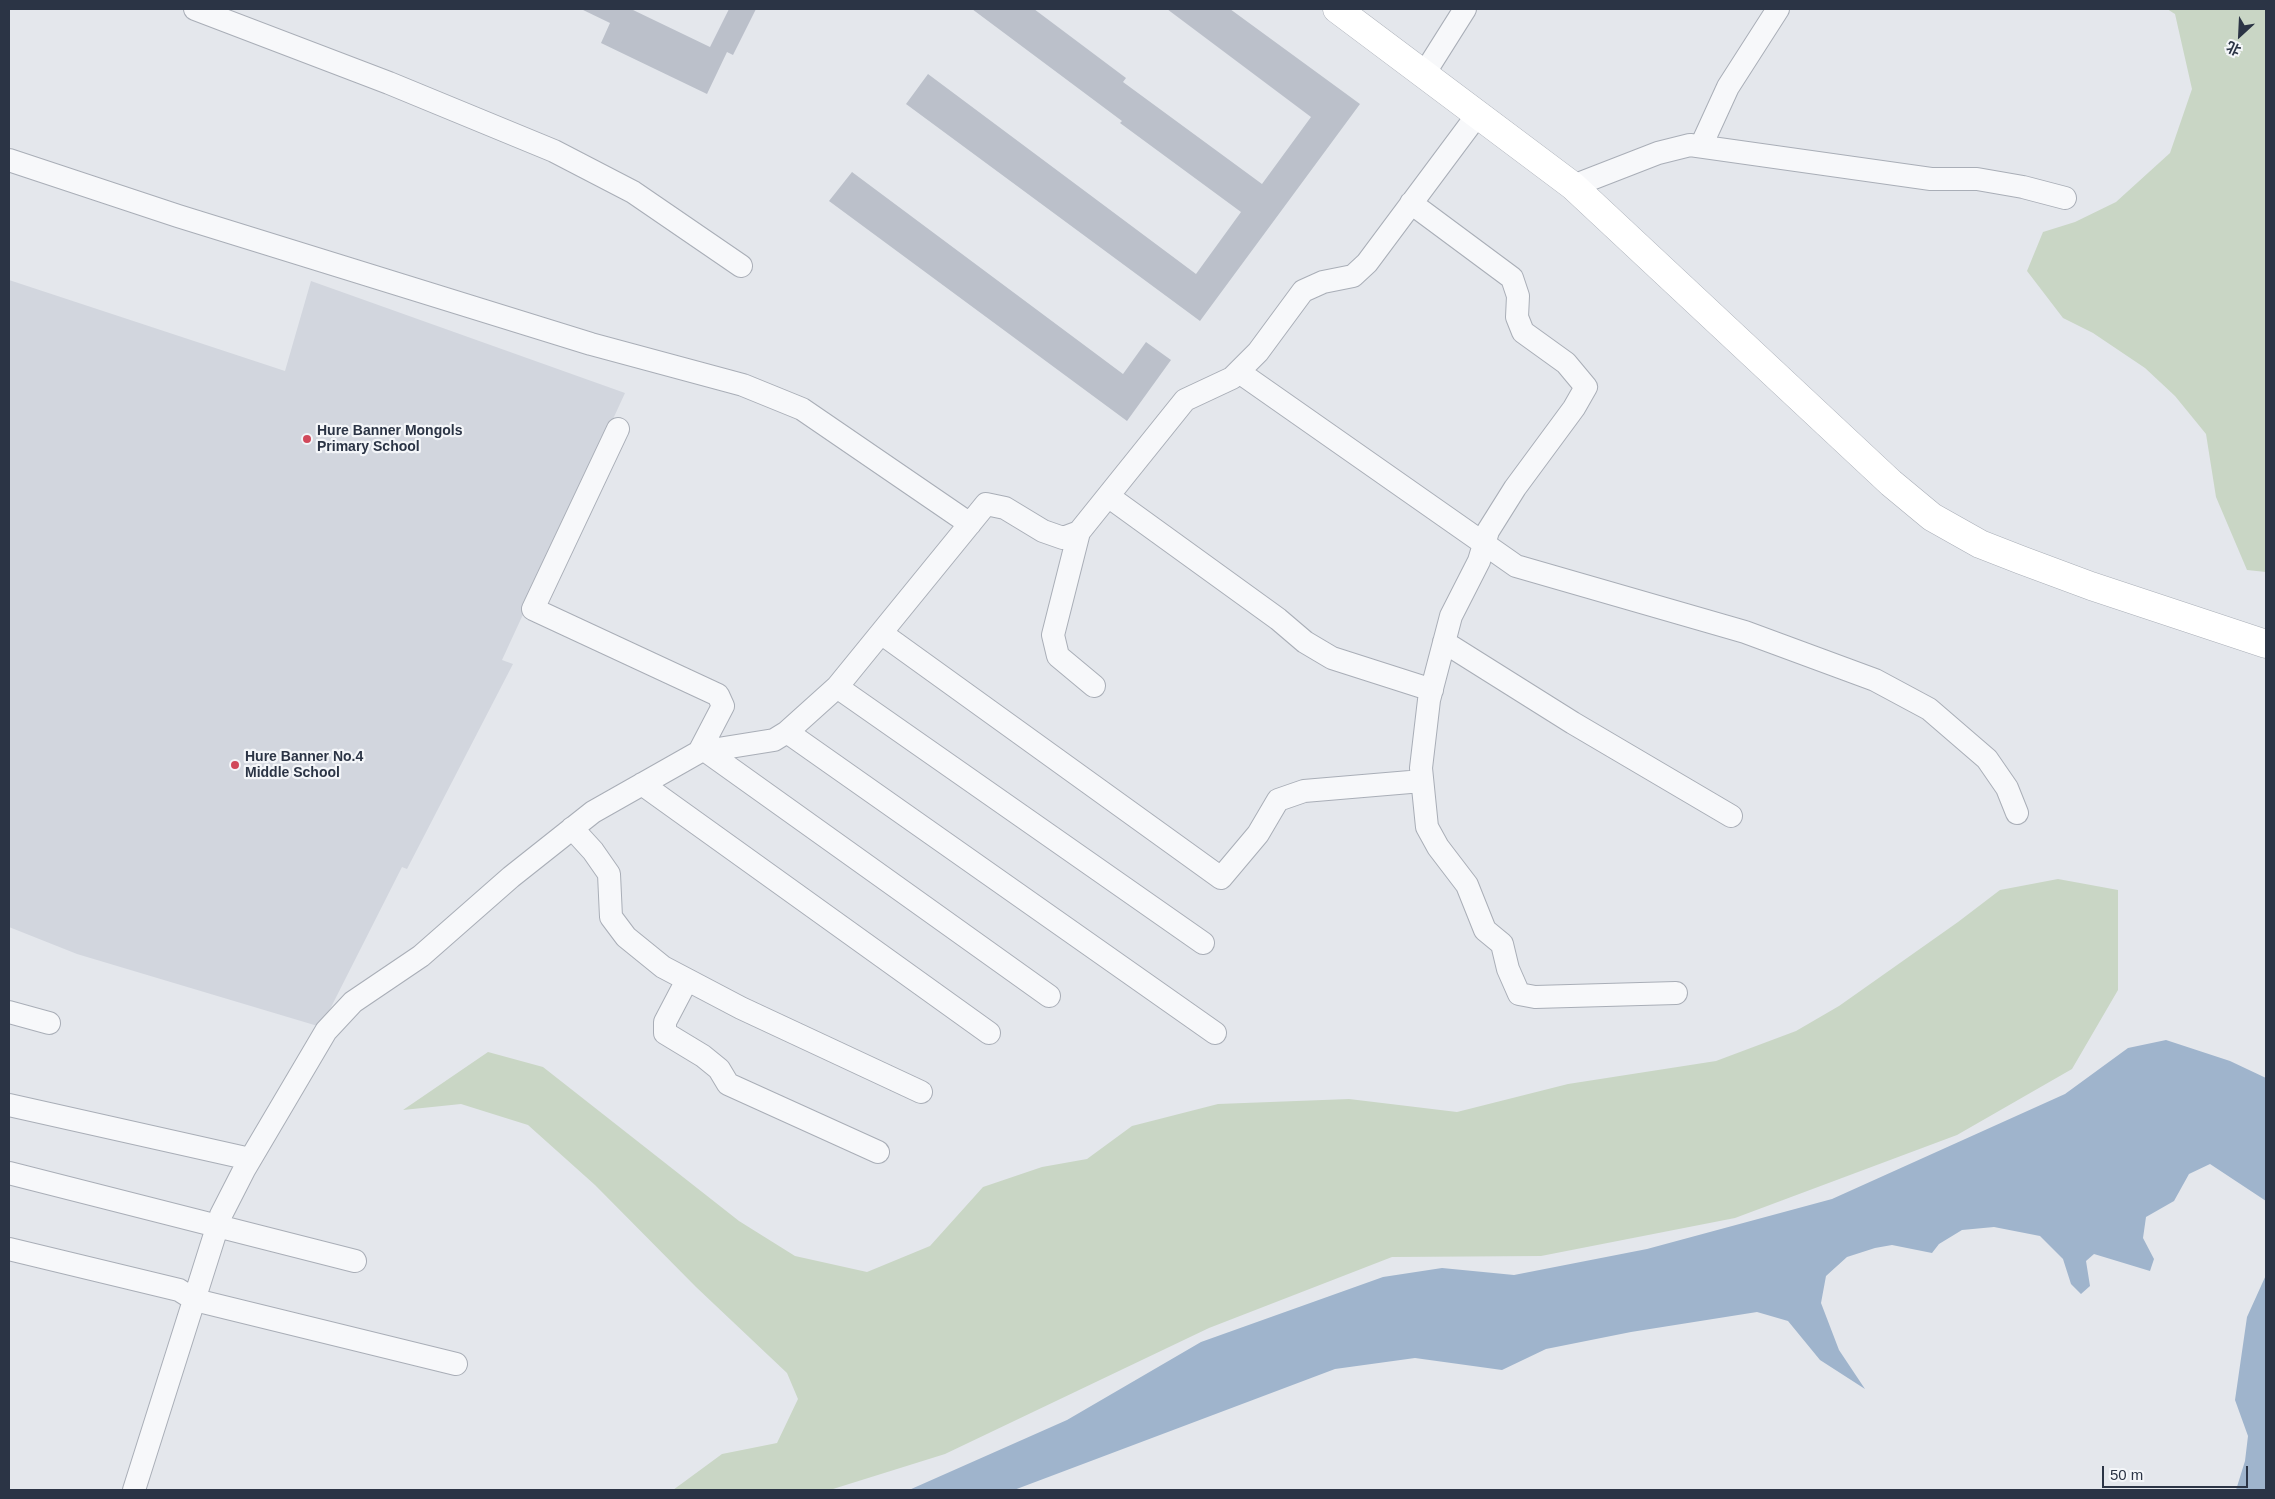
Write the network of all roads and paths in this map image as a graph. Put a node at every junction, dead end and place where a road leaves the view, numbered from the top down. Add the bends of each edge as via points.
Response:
1 (195, 9) edge
2 (1337, 9) edge
3 (1465, 9) edge
4 (1778, 9) edge
5 (1424, 74) junction
6 (1478, 114) junction
7 (1701, 146) junction
8 (9, 160) edge
9 (1573, 186) junction
10 (2065, 198) dead end
11 (1411, 203) junction
12 (741, 266) dead end
13 (1239, 372) junction
14 (618, 429) dead end
15 (1108, 496) junction
16 (970, 524) junction
17 (1079, 532) junction
18 (1484, 544) junction
19 (881, 633) junction
20 (1444, 642) junction
21 (2266, 644) edge
22 (1094, 686) dead end
23 (837, 687) junction
24 (1432, 690) junction
25 (787, 732) junction
26 (703, 752) junction
27 (1422, 781) junction
28 (642, 784) junction
29 (2017, 813) dead end
30 (1731, 816) dead end
31 (572, 828) junction
32 (1203, 943) dead end
33 (687, 980) junction
34 (1676, 993) dead end
35 (1050, 996) dead end
36 (9, 1012) edge
37 (49, 1023) dead end
38 (989, 1033) dead end
39 (1215, 1034) dead end
40 (921, 1092) dead end
41 (9, 1105) edge
42 (878, 1152) dead end
43 (250, 1160) junction
44 (9, 1173) edge
45 (218, 1226) junction
46 (9, 1249) edge
47 (355, 1261) dead end
48 (195, 1300) junction
49 (456, 1364) dead end
50 (134, 1490) edge

1 - 12 street via 372,76 554,151 633,192
2 - 5 street
3 - 5 street
4 - 7 street via 1728,87
5 - 6 street
6 - 9 street
6 - 11 street
7 - 9 street via 1690,145 1658,153
7 - 10 street via 1922,178 1977,179
8 - 16 street via 563,335 743,385 802,409
9 - 21 street via 1890,483 1932,516 1980,544 2021,560
11 - 13 street via 1367,264 1353,276 1323,282 1303,291 1258,352
11 - 18 street via 1512,278 1523,332 1566,363 1586,387 1515,488
13 - 15 street via 1185,400
13 - 18 street
14 - 26 street via 533,609 718,695 723,706
15 - 17 street
15 - 24 street via 1305,642 1341,661
16 - 17 street via 986,504 1005,508 1043,531 1063,538
16 - 19 street
17 - 22 street via 1054,635 1058,656
18 - 20 street via 1479,561 1451,616
18 - 29 street via 1516,566 1745,632 1875,680 1929,709 1987,759 2007,788
19 - 23 street
19 - 27 street via 1221,878 1258,834 1278,800 1304,791
20 - 24 street
20 - 30 street
23 - 25 street
23 - 32 street
24 - 27 street via 1420,768
25 - 26 street via 774,740
25 - 39 street
26 - 28 street
26 - 35 street
27 - 34 street via 1428,827 1438,847 1458,869 1467,885 1485,930 1502,944 1519,994
28 - 31 street
28 - 38 street
31 - 33 street via 610,874 611,917 626,937 663,967
31 - 43 street via 421,956 353,1002 326,1031
33 - 40 street
33 - 42 street via 665,1022 664,1033 703,1056 719,1069 728,1084
36 - 37 street
41 - 43 street
43 - 45 street
44 - 45 street
45 - 47 street
45 - 48 street
46 - 48 street via 179,1290
48 - 49 street
48 - 50 street

